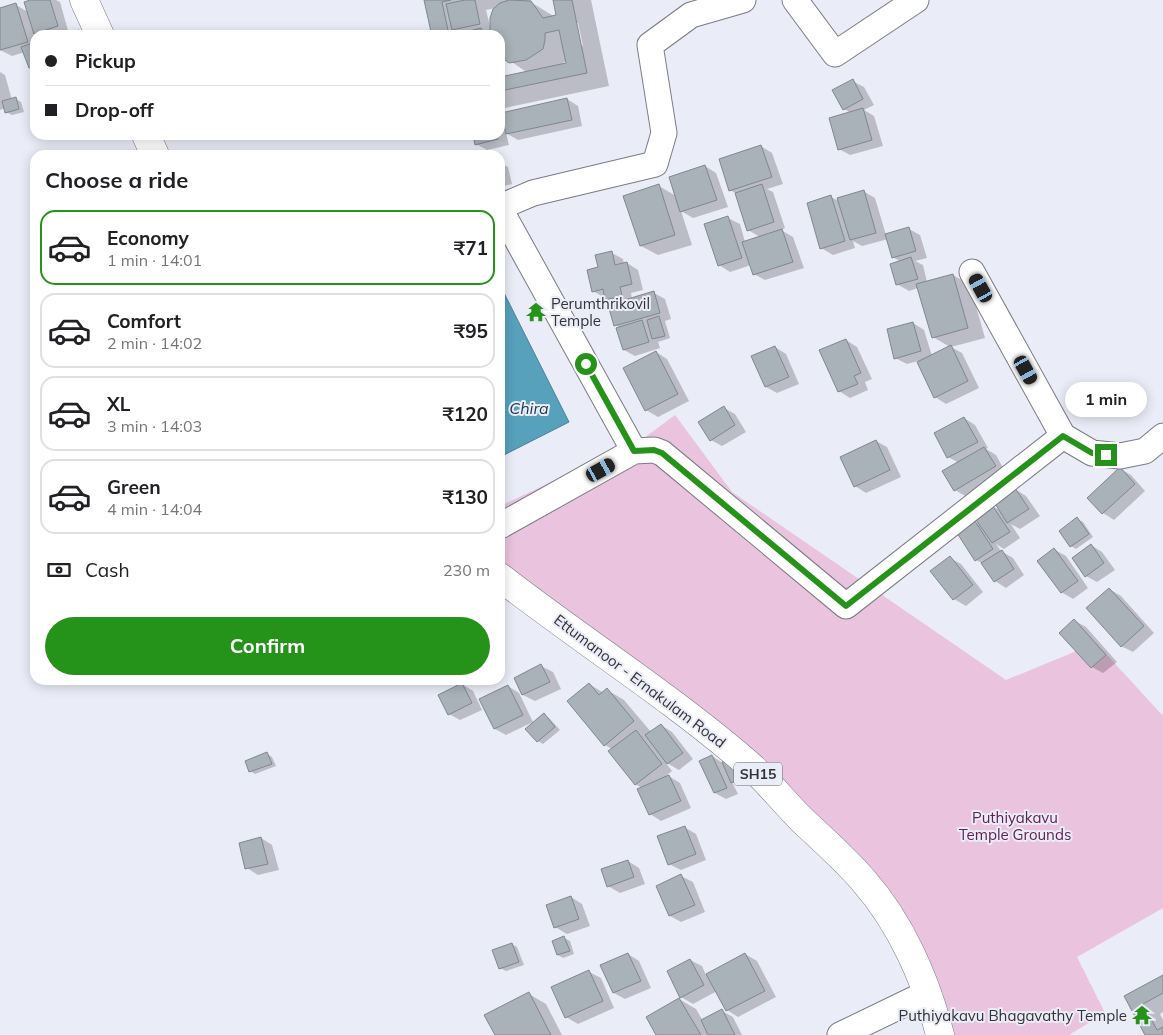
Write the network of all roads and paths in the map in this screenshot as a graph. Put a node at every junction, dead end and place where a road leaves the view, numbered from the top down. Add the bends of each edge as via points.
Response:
1 (84, 0) edge
2 (743, 0) edge
3 (795, 0) edge
4 (916, 0) edge
5 (98, 30) edge
6 (505, 206) edge
7 (505, 217) edge
8 (972, 272) dead end
9 (1063, 436) junction
10 (1163, 436) edge
11 (634, 451) junction
12 (505, 523) edge
13 (505, 581) edge
14 (927, 993) junction
15 (840, 1035) edge
16 (940, 1035) edge

1 - 5 main road
2 - 6 street via 691,15 650,45 664,133 655,164 533,193
3 - 4 street via 835,54
7 - 11 street
8 - 9 street
9 - 10 street via 1092,453 1120,456 1145,451
9 - 11 street via 846,606 662,453
11 - 12 street
13 - 14 main road, Ettumanoor - Ernakulam Road / SH15 via 623,666 747,763 864,880 892,919
14 - 15 street
14 - 16 main road, Ettumanoor - Ernakulam Road / SH15

